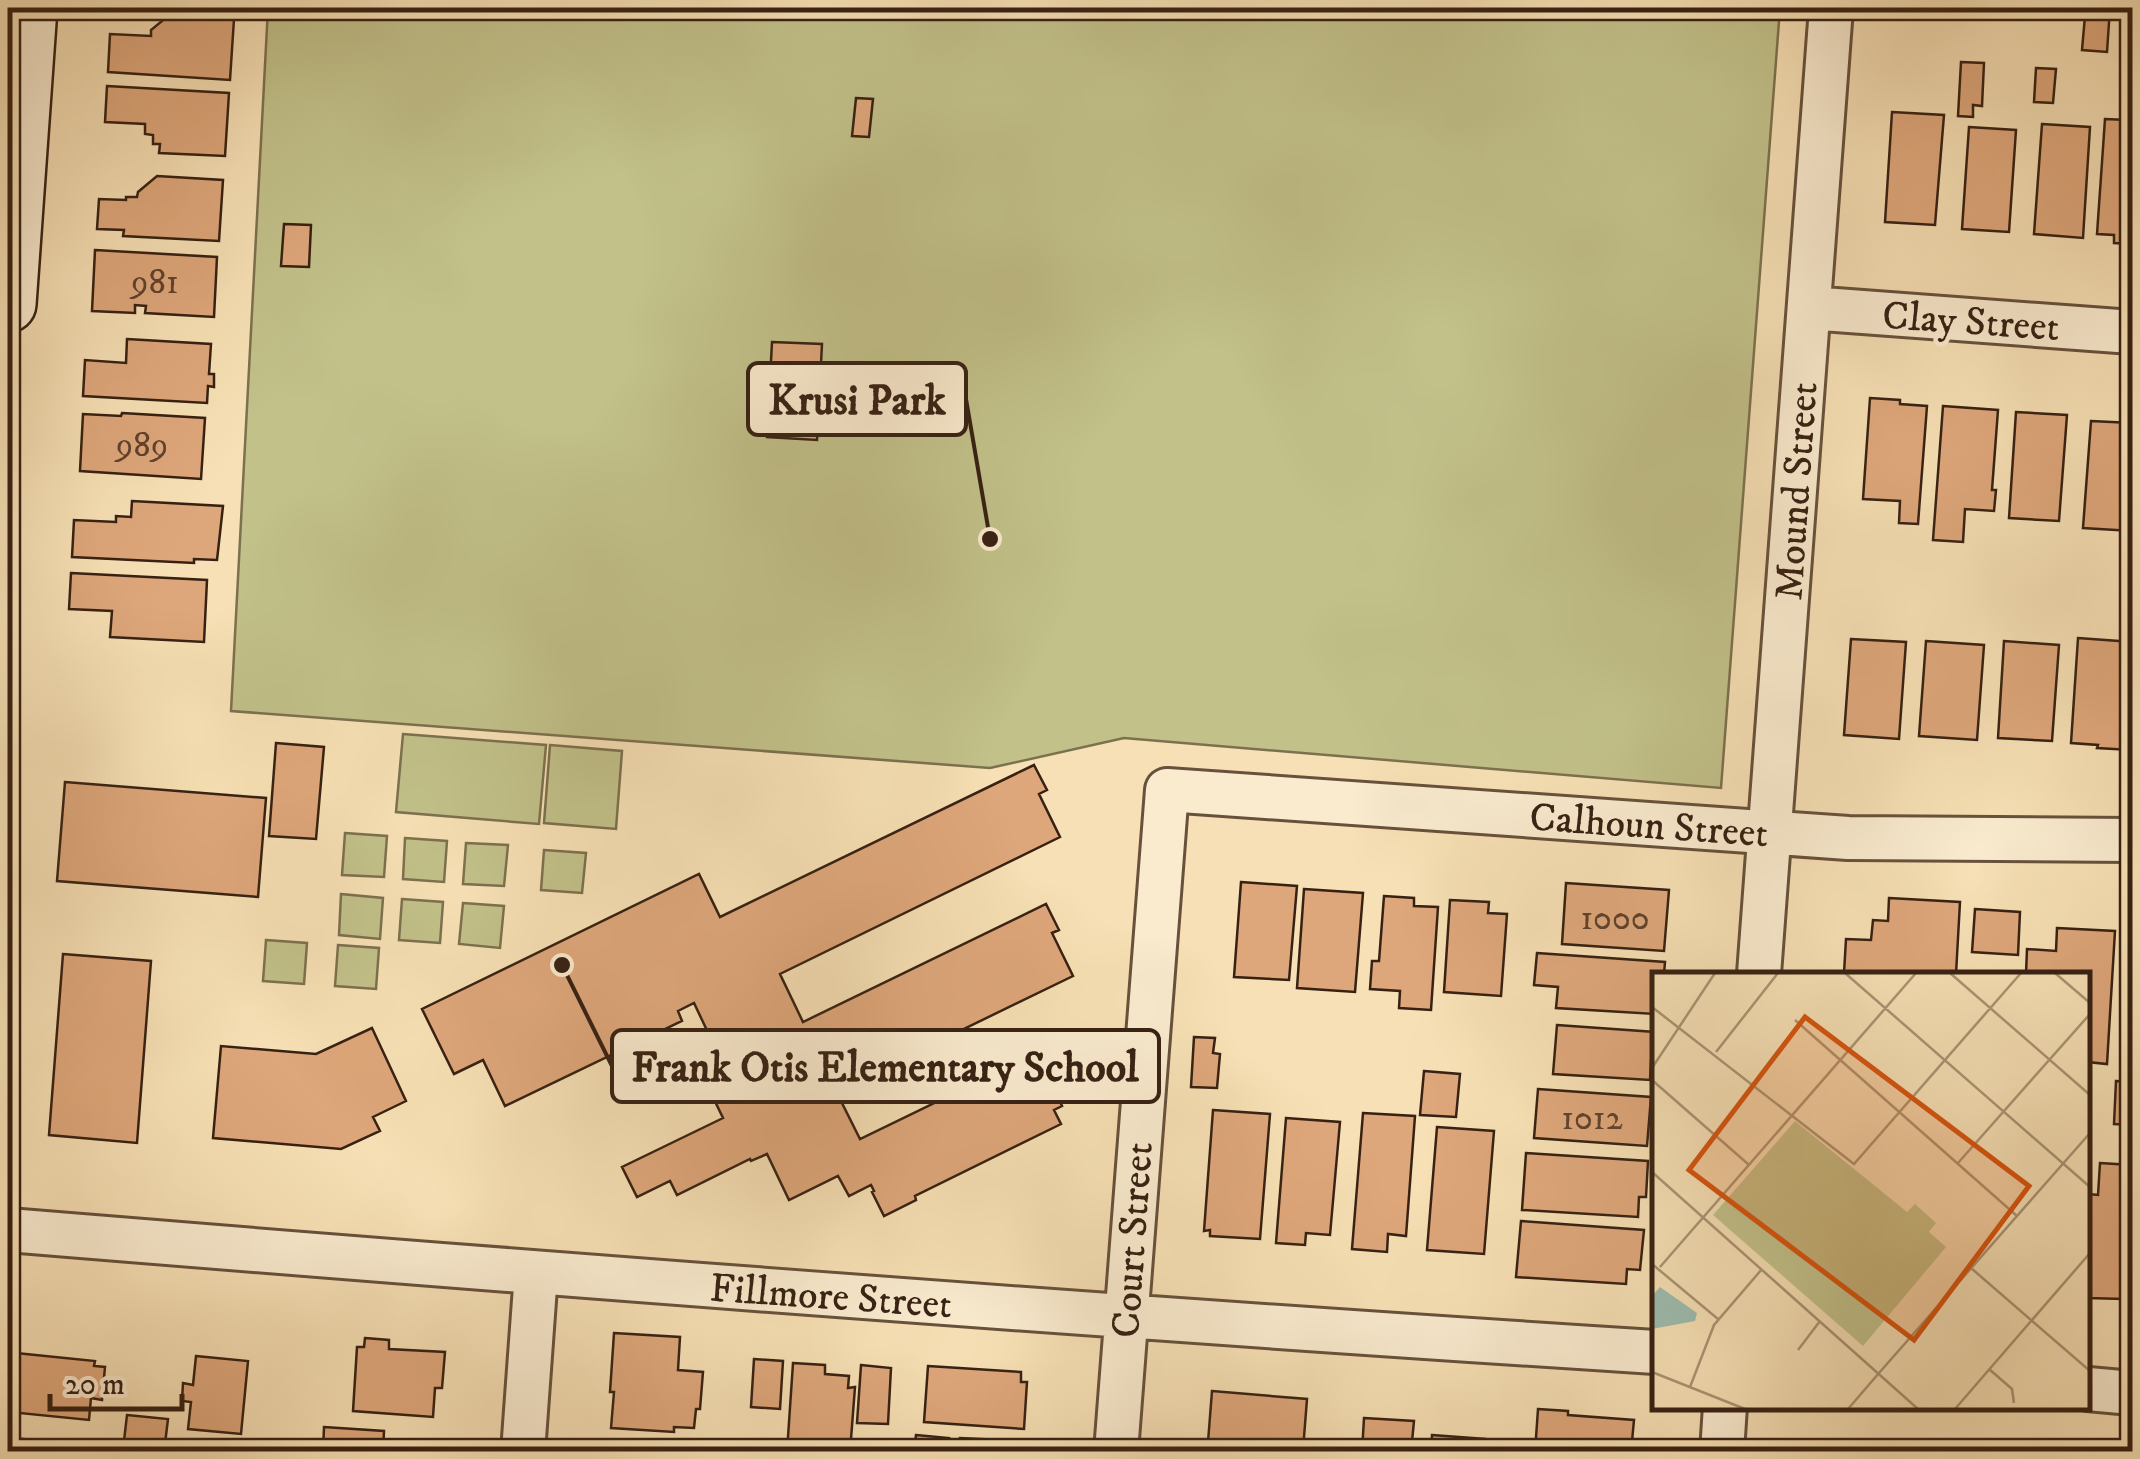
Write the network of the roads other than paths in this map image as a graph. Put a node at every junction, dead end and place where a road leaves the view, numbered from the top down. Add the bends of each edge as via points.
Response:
1 (29, 8) edge
2 (1831, 8) edge
3 (8, 304) edge
4 (1809, 308) junction
5 (2132, 332) edge
6 (1167, 790) joint
7 (1770, 833) junction
8 (2132, 840) edge
9 (1759, 972) edge
10 (8, 1230) edge
11 (536, 1273) junction
12 (1125, 1318) junction
13 (1652, 1352) edge
14 (2090, 1389) edge
15 (2132, 1393) edge
16 (1725, 1409) edge
17 (522, 1452) edge
18 (1116, 1452) edge
19 (1722, 1452) edge

1 - 3 main road
2 - 4 street, Mound Street
4 - 5 street, Clay Street
4 - 7 street, Mound Street
6 - 7 street, Calhoun Street
6 - 12 street, Court Street
7 - 8 street, Calhoun Street
7 - 9 street, Mound Street
10 - 11 street, Fillmore Street
11 - 12 street, Fillmore Street
11 - 17 street
12 - 13 street, Fillmore Street
12 - 18 street, Court Street
14 - 15 street
16 - 19 street

